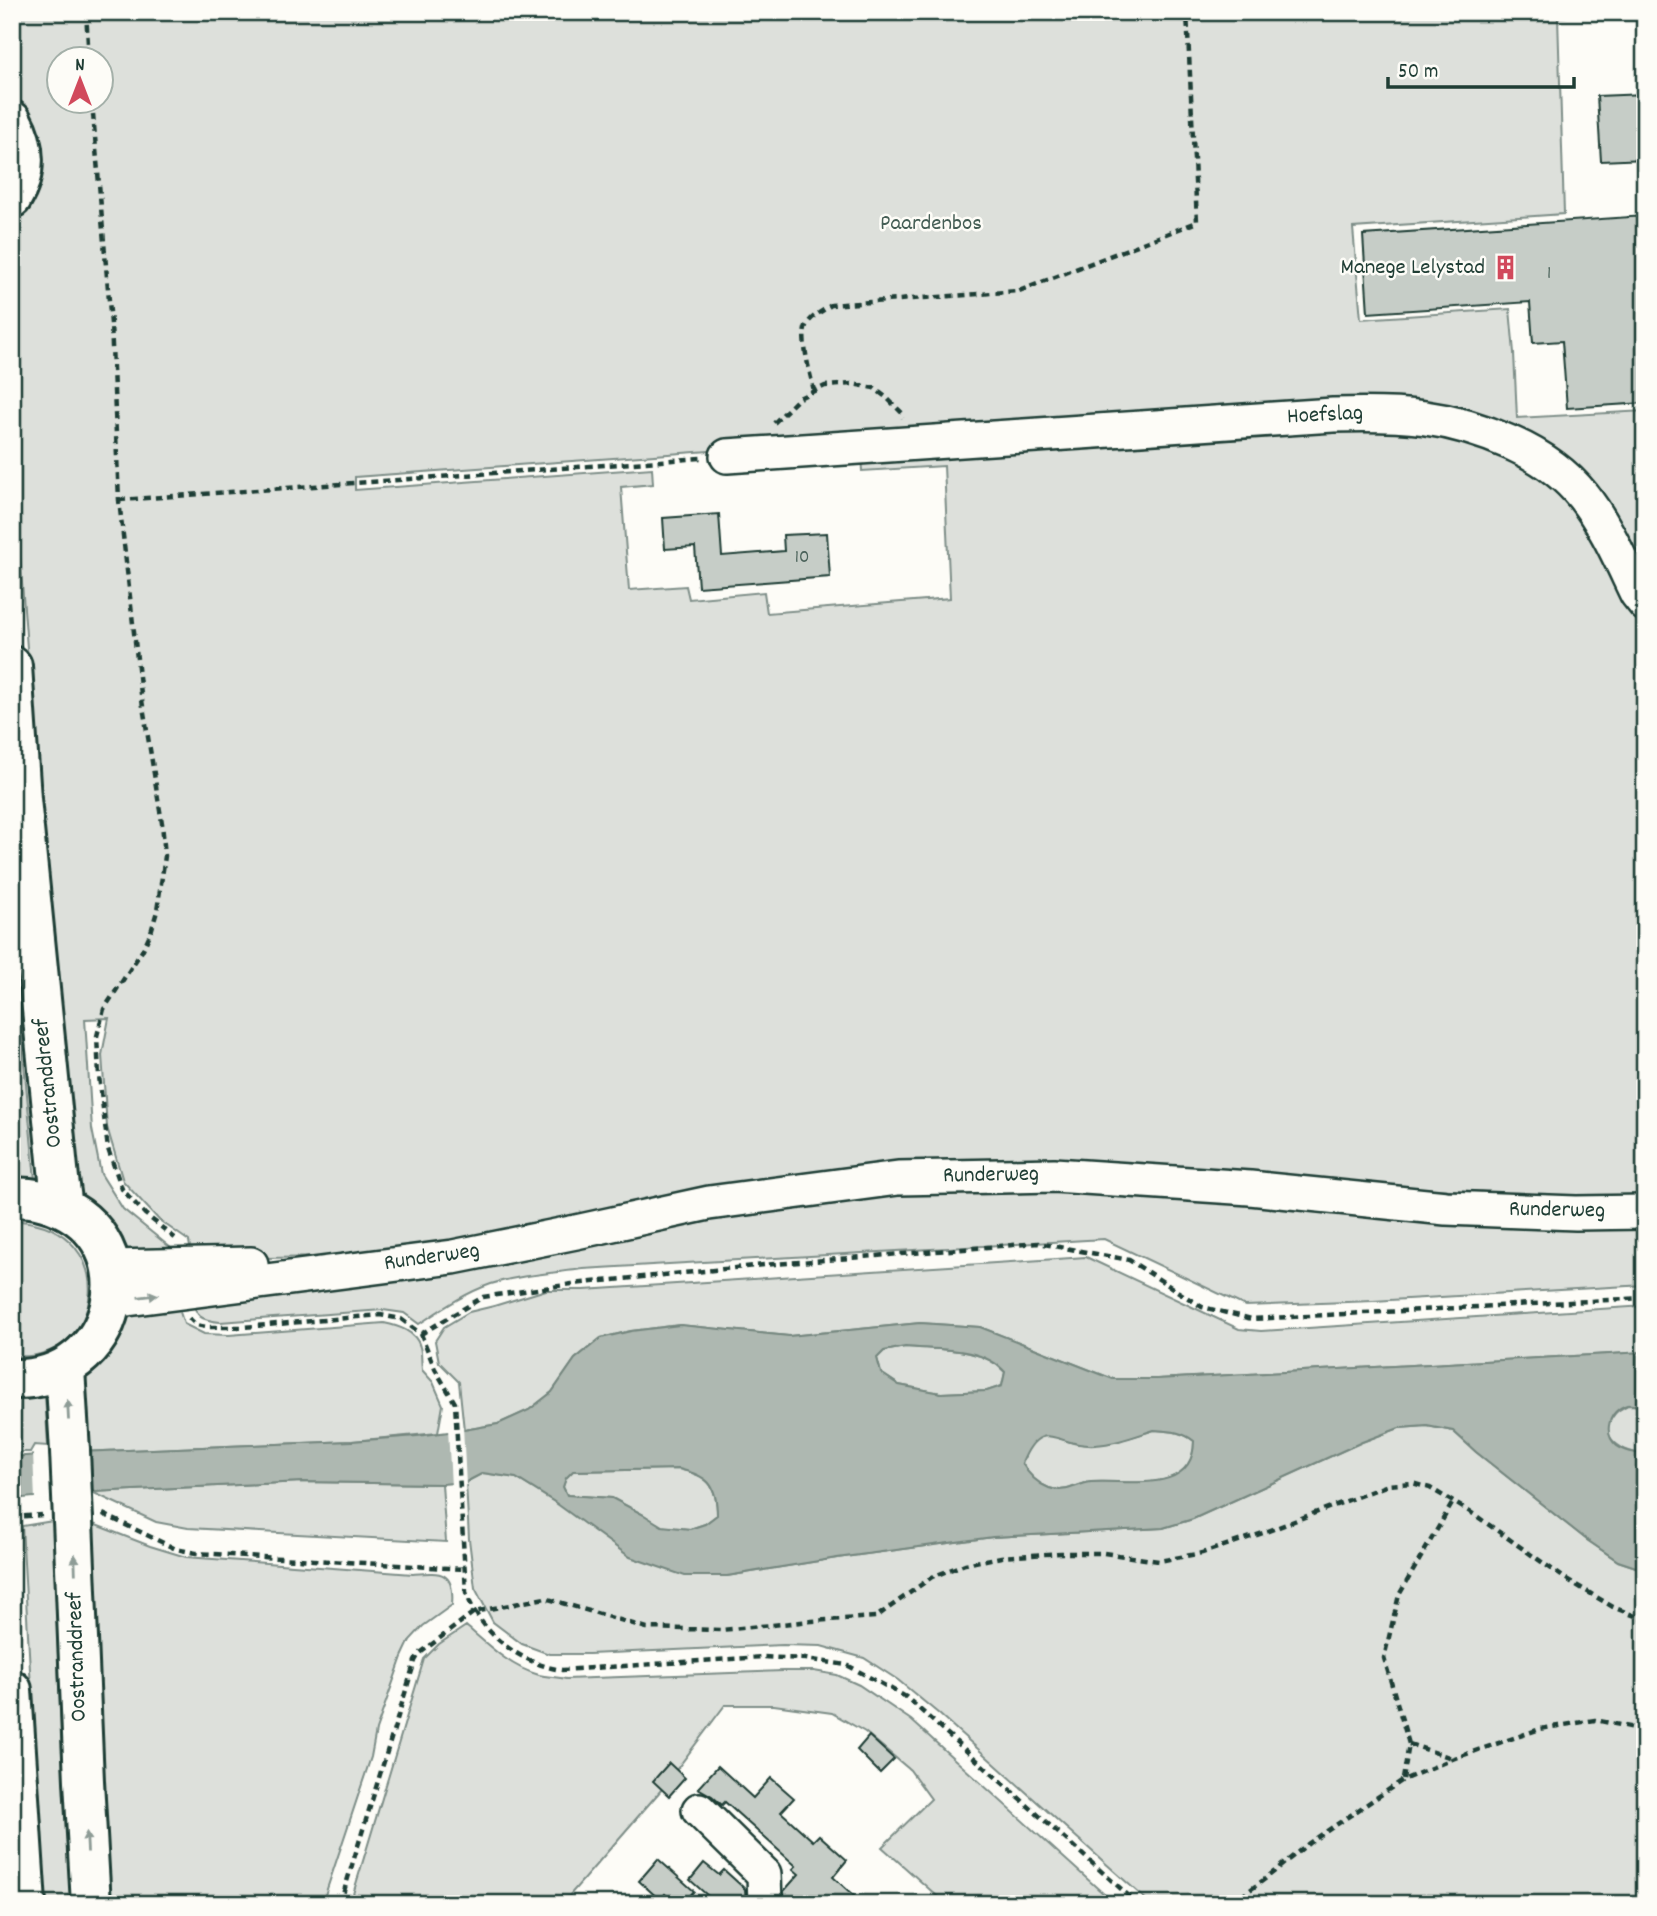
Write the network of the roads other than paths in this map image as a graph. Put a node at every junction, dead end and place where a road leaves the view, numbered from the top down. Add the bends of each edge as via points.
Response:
1 (12, 121) edge
2 (12, 198) edge
3 (727, 456) road end
4 (1645, 604) edge
5 (12, 666) edge
6 (12, 1198) edge
7 (63, 1207) junction
8 (1645, 1212) edge
9 (111, 1284) junction
10 (65, 1368) junction
11 (12, 1379) edge
12 (12, 1690) edge
13 (699, 1810) dead end
14 (26, 1904) edge
15 (91, 1904) edge
16 (765, 1904) edge

1 - 2 main road via 24,154 20,183
3 - 4 street, Hoefslag via 1333,415 1439,419 1493,435 1560,472 1601,521
5 - 7 main road, Oostranddreef via 21,799
6 - 7 main road via 43,1199
7 - 9 main road via 98,1238 106,1252
8 - 9 street, Runderweg via 1446,1209 1250,1188 1054,1175 898,1178 709,1203 453,1257 285,1280 183,1278
9 - 10 main road via 106,1322 97,1340
10 - 11 main road via 47,1376
15 -> 10 main road, Oostranddreef, bridge
12 - 14 main road
13 - 16 street via 764,1874

